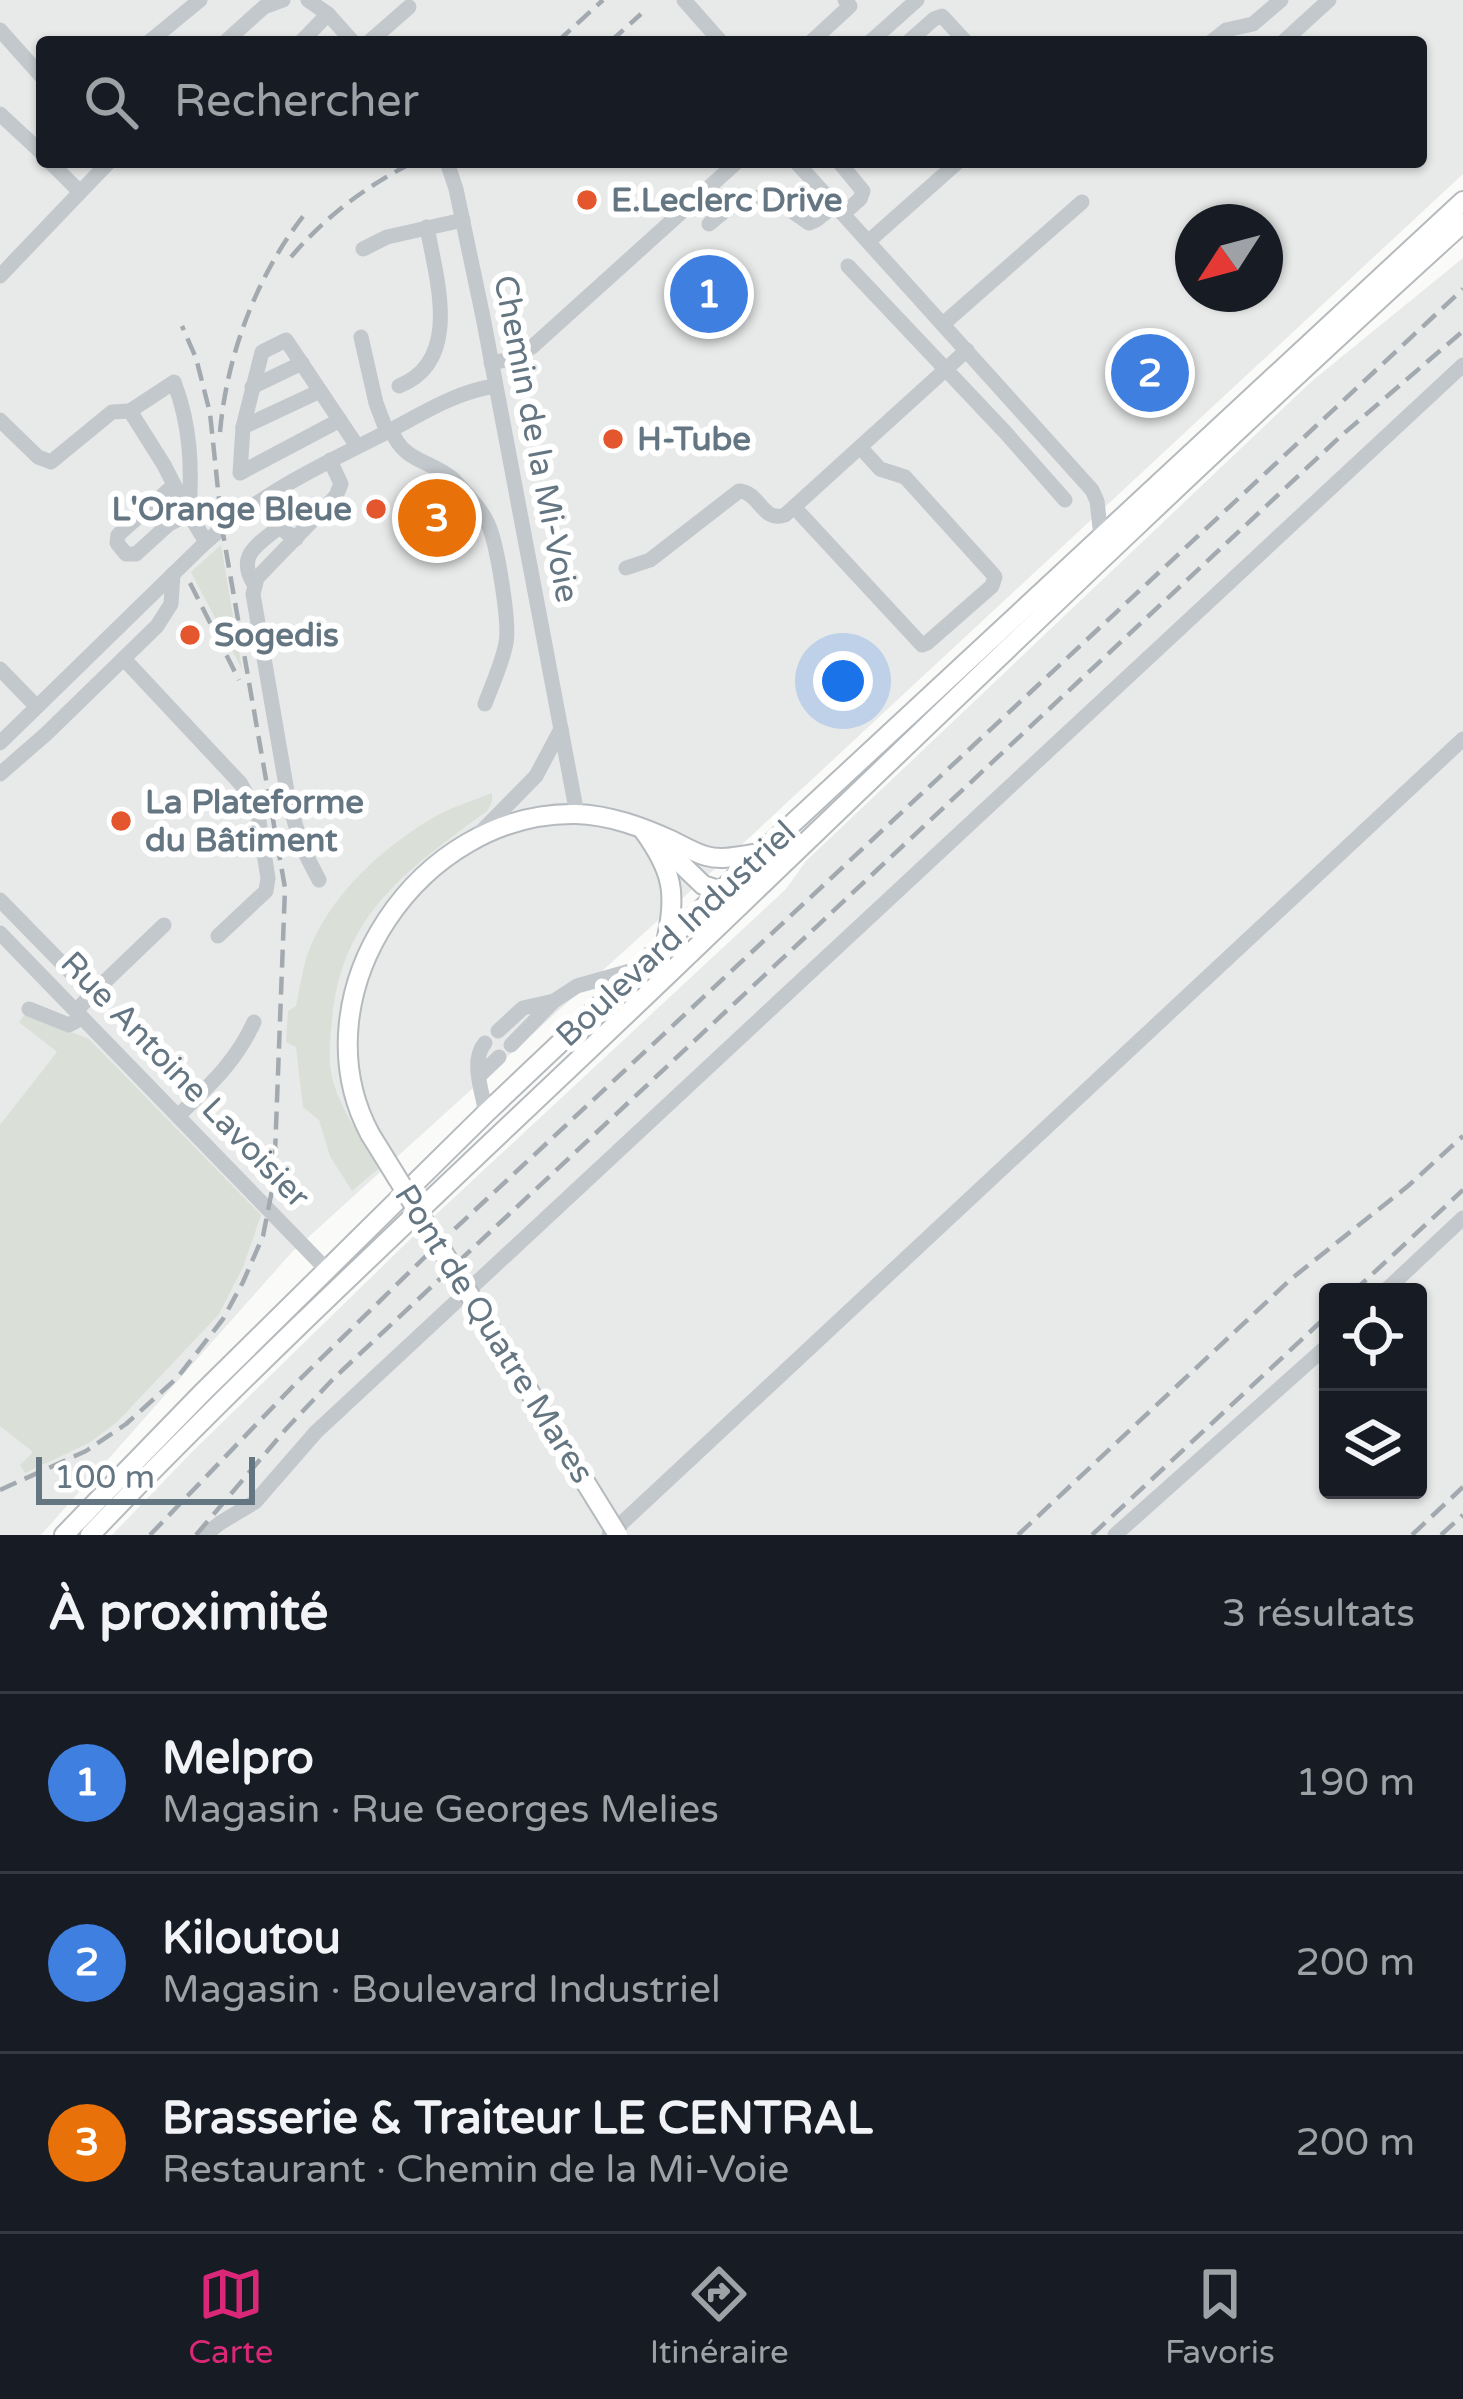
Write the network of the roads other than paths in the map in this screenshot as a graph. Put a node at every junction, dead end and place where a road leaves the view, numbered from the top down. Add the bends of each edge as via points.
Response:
1 (200, 0) edge
2 (283, 0) edge
3 (308, 0) edge
4 (684, 0) edge
5 (844, 0) edge
6 (1281, 0) edge
7 (1329, 0) edge
8 (260, 3) edge
9 (912, 4) edge
10 (409, 7) dead end
11 (328, 14) junction
12 (925, 27) junction
13 (0, 30) edge
14 (156, 36) edge
15 (230, 36) edge
16 (307, 36) edge
17 (347, 36) edge
18 (376, 36) edge
19 (716, 36) edge
20 (818, 36) edge
21 (877, 36) edge
22 (915, 36) edge
23 (960, 36) edge
24 (1218, 36) edge
25 (1290, 36) edge
26 (36, 70) edge
27 (0, 114) edge
28 (36, 148) edge
29 (56, 168) edge
30 (103, 168) edge
31 (449, 168) edge
32 (730, 168) edge
33 (801, 168) edge
34 (844, 168) edge
35 (951, 168) edge
36 (80, 192) junction
37 (1463, 201) edge
38 (1082, 202) dead end
39 (839, 209) junction
40 (463, 220) junction
41 (1463, 223) edge
42 (709, 224) dead end
43 (427, 227) junction
44 (868, 242) junction
45 (363, 249) dead end
46 (848, 266) dead end
47 (0, 275) edge
48 (944, 324) junction
49 (361, 337) dead end
50 (967, 350) junction
51 (302, 363) junction
52 (491, 363) junction
53 (1463, 365) edge
54 (946, 370) junction
55 (399, 386) dead end
56 (495, 386) junction
57 (252, 387) junction
58 (320, 391) junction
59 (130, 411) junction
60 (0, 420) edge
61 (340, 420) junction
62 (243, 427) junction
63 (389, 430) junction
64 (357, 446) junction
65 (860, 447) junction
66 (330, 460) junction
67 (174, 485) junction
68 (1065, 500) dead end
69 (794, 506) junction
70 (189, 514) junction
71 (1101, 537) junction
72 (206, 542) junction
73 (626, 568) dead end
74 (173, 574) junction
75 (532, 578) junction
76 (500, 584) junction
77 (124, 659) junction
78 (0, 669) edge
79 (485, 704) dead end
80 (37, 707) junction
81 (561, 728) junction
82 (1463, 739) edge
83 (0, 743) edge
84 (0, 774) edge
85 (577, 814) junction
86 (646, 834) junction
87 (474, 839) junction
88 (761, 853) junction
89 (709, 857) junction
90 (319, 880) dead end
91 (722, 892) junction
92 (746, 898) junction
93 (0, 900) edge
94 (726, 917) junction
95 (164, 925) dead end
96 (0, 933) edge
97 (218, 936) dead end
98 (666, 942) junction
99 (640, 968) junction
100 (92, 994) junction
101 (554, 1001) junction
102 (28, 1009) dead end
103 (79, 1014) junction
104 (254, 1022) dead end
105 (479, 1076) junction
106 (486, 1113) junction
107 (178, 1116) junction
108 (1463, 1218) edge
109 (327, 1270) junction
110 (1394, 1283) edge
111 (1319, 1353) edge
112 (64, 1535) edge
113 (90, 1535) edge
114 (205, 1535) edge
115 (608, 1535) edge
116 (619, 1535) edge
117 (1115, 1535) edge

1 - 14 street
2 - 8 street
3 - 11 street
4 - 19 street
5 - 20 street via 850,6
6 - 24 street via 1252,24
7 - 25 street
8 - 15 street
9 - 12 street
9 - 21 street
10 - 18 street
11 - 16 street
11 - 17 street
12 - 22 street
12 - 23 street via 942,16
13 - 26 street
27 - 28 street
29 - 36 street
30 - 36 street
31 - 40 street, Chemin de la Mi-Voie
32 - 52 street via 532,347
33 - 39 street
34 - 39 street via 863,190
35 - 44 street
36 - 47 street
37 - 71 main road, Boulevard Industriel
38 - 48 street
39 - 42 street via 808,223 782,204 745,197
39 - 44 street
40 - 43 street
40 - 52 street, Chemin de la Mi-Voie
41 - 92 main road, Boulevard Industriel
43 - 45 street
43 - 55 street via 442,317 431,359
44 - 48 street
46 - 54 street
48 - 50 street
49 - 63 street
50 - 54 street
50 - 71 street via 1092,490
51 - 57 street
51 - 57 street via 286,340 262,352
51 - 58 street
52 - 56 street, Chemin de la Mi-Voie
53 - 114 street via 316,1432 255,1502
54 - 65 street
54 - 68 street
56 - 63 street
56 - 75 street, Chemin de la Mi-Voie
57 - 62 street
58 - 61 street
58 - 62 street
59 - 60 street via 112,412 51,462
59 - 67 street
59 - 70 street via 175,382 190,436
61 - 62 street via 240,473
61 - 64 street
63 - 64 street
63 - 76 street via 405,452 452,478 479,511
64 - 66 street
65 - 69 street
65 - 69 street via 880,469 905,477 991,572 992,586 922,645
66 - 72 street
66 - 90 street via 341,484 336,496 296,539 277,529 245,567 289,803
67 - 70 street
67 - 70 street via 117,543 136,554
69 - 73 street via 773,517 739,491 650,560
70 - 72 street
71 - 88 main road, Boulevard Industriel
72 - 74 street
74 - 77 street via 166,614
74 - 80 street
75 - 76 street
75 - 81 street, Chemin de la Mi-Voie
76 - 79 street via 506,643
77 - 84 street
77 - 97 street via 241,784 258,815 266,891
78 - 80 street
80 - 83 street
81 - 85 street, Chemin de la Mi-Voie
81 - 87 street via 536,776
82 - 115 street
85 - 86 main road, Pont de Quatre Mares
85 - 87 main road, Pont de Quatre Mares via 526,818
86 - 89 main road, Pont de Quatre Mares
86 - 91 main road
86 - 98 main road via 671,880
87 - 116 main road, Pont de Quatre Mares, bridge via 397,904 362,966 350,1007 356,1101
88 - 89 main road
88 - 91 main road, Boulevard Industriel
89 - 91 main road
91 - 92 main road
91 - 94 main road
91 - 98 main road, Boulevard Industriel
92 - 94 main road, Boulevard Industriel
93 - 100 street
94 - 113 main road, Boulevard Industriel
95 - 100 street
96 - 103 street, Rue Antoine Lavoisier
98 - 99 main road, Boulevard Industriel
99 - 101 street
99 - 106 main road, Boulevard Industriel
100 - 103 street
101 - 105 street
101 - 105 street via 523,1008 491,1036 477,1052
102 - 103 street via 69,1025
103 - 107 street, Rue Antoine Lavoisier
104 - 107 street via 242,1048
105 - 106 street
106 - 109 main road, Boulevard Industriel
107 - 109 street, Rue Antoine Lavoisier
108 - 110 street
109 - 112 main road, Boulevard Industriel
111 - 117 street

